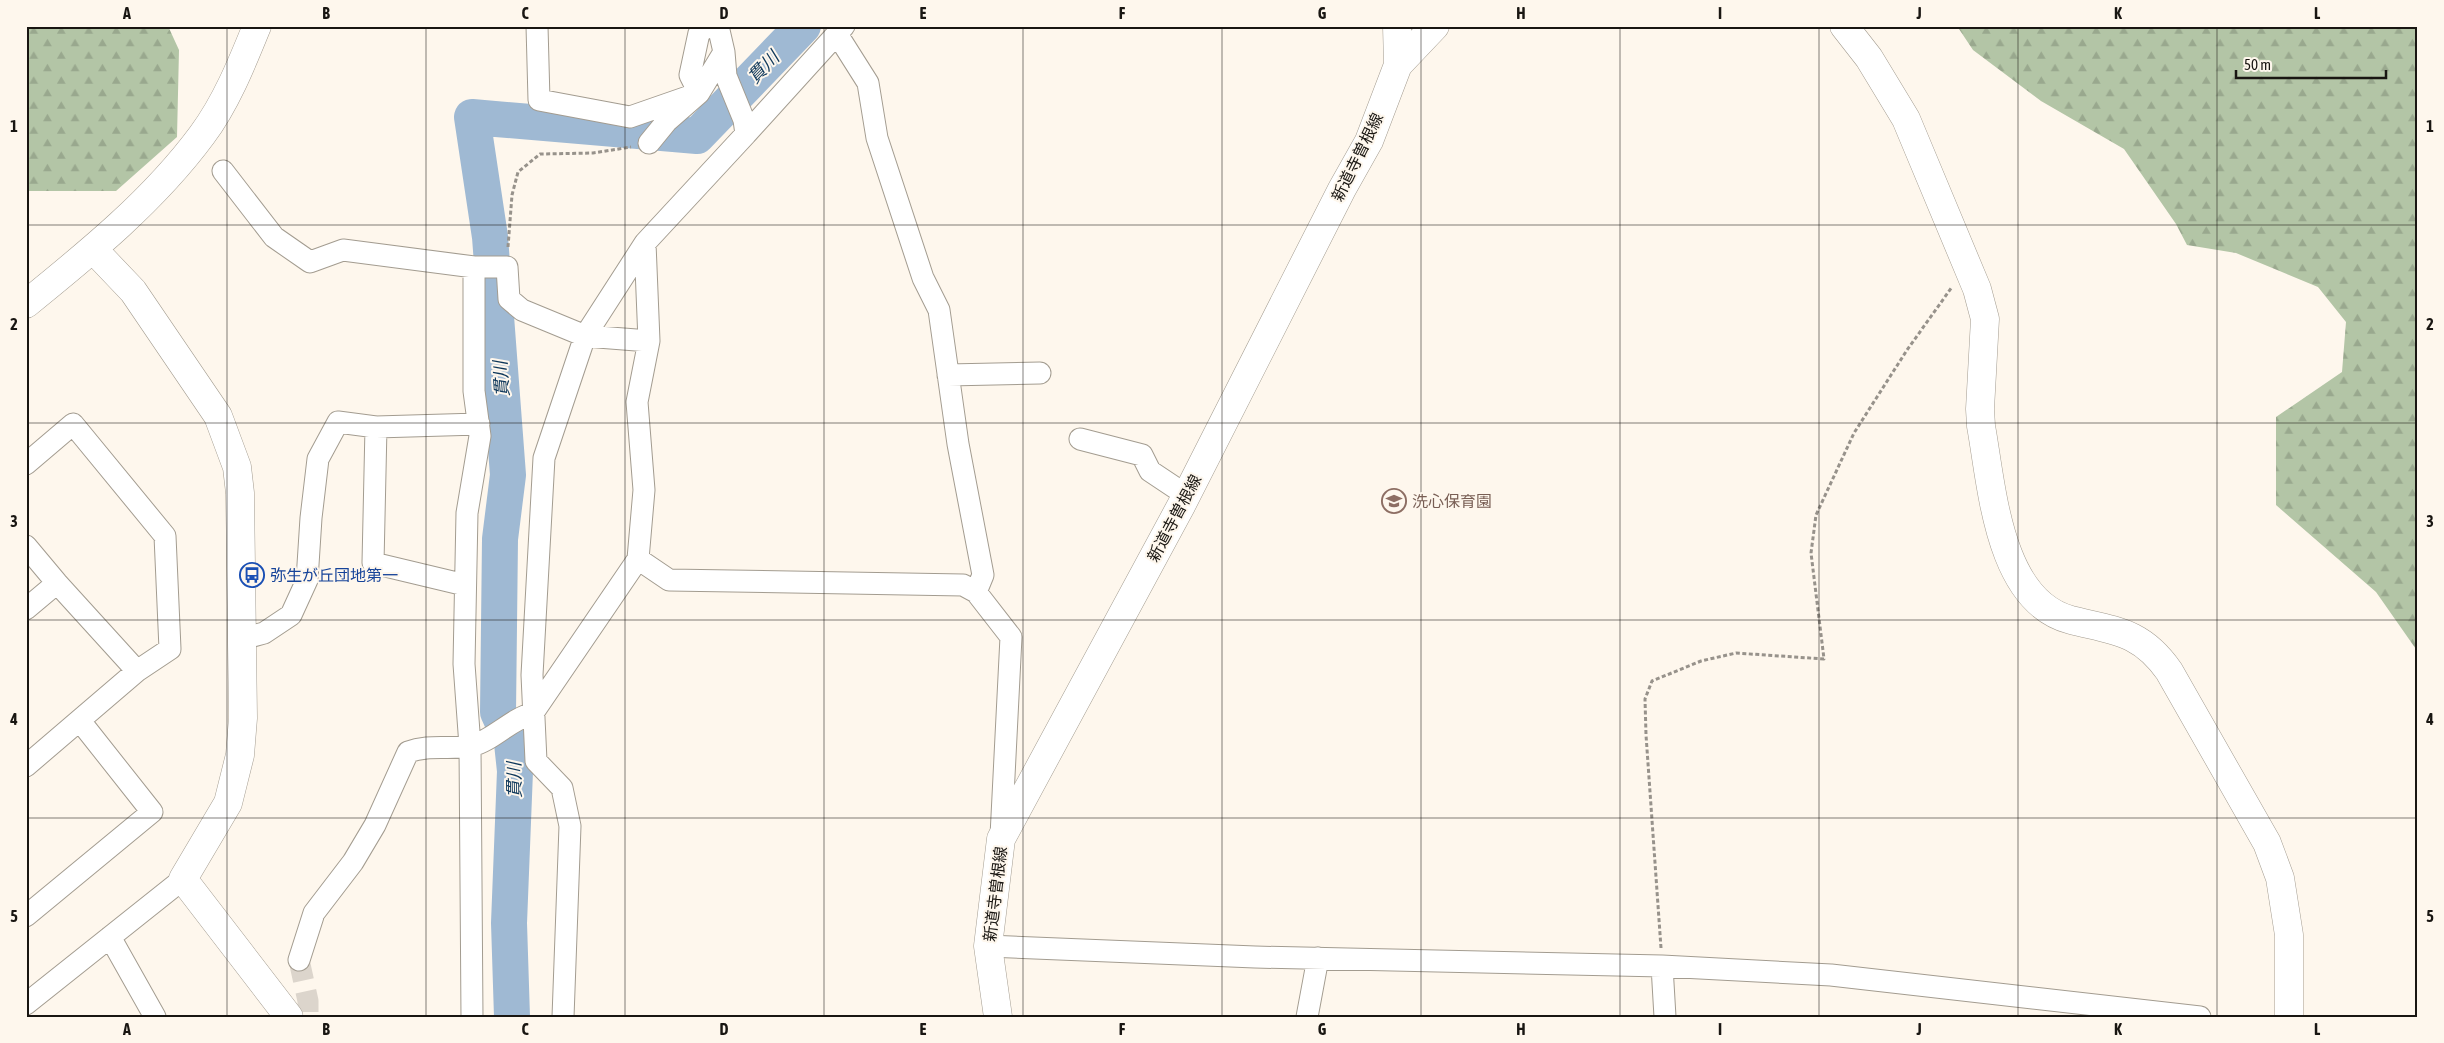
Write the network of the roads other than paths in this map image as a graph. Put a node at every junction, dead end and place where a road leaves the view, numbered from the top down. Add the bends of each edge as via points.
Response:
1 (257, 26) edge
2 (538, 26) edge
3 (708, 26) edge
4 (718, 26) edge
5 (1397, 26) edge
6 (1435, 26) edge
7 (1844, 26) edge
8 (840, 30) edge
9 (724, 52) junction
10 (1398, 65) junction
11 (699, 92) junction
12 (745, 127) junction
13 (648, 143) road end
14 (223, 172) dead end
15 (645, 243) junction
16 (93, 249) junction
17 (490, 266) junction
18 (26, 304) edge
19 (582, 334) junction
20 (649, 342) junction
21 (1040, 373) dead end
22 (948, 375) junction
23 (478, 424) junction
24 (376, 427) junction
25 (1080, 438) dead end
26 (26, 464) edge
27 (1186, 496) junction
28 (26, 546) edge
29 (638, 559) junction
30 (57, 584) junction
31 (465, 585) junction
32 (976, 592) junction
33 (26, 609) edge
34 (242, 640) junction
35 (137, 671) junction
36 (527, 714) junction
37 (80, 721) junction
38 (475, 744) junction
39 (26, 766) edge
40 (1001, 839) junction
41 (183, 880) junction
42 (26, 916) edge
43 (110, 937) junction
44 (988, 946) junction
45 (1318, 958) junction
46 (299, 960) tunnel mouth
47 (1662, 966) junction
48 (26, 1004) edge
49 (155, 1017) edge
50 (289, 1017) edge
51 (472, 1017) edge
52 (564, 1017) edge
53 (998, 1017) edge
54 (1307, 1017) edge
55 (1665, 1017) edge
56 (2200, 1017) edge
57 (2289, 1017) edge

1 - 16 street via 234,79 203,134 166,179
2 - 11 street via 539,100 630,116
3 - 11 street via 699,33 690,75
4 - 9 street
5 - 10 street, 新道寺曽根線
6 - 10 street
7 - 57 street via 1869,58 1906,119 1968,265 1985,319 1980,418 2001,532 2010,561 2041,604 2068,619 2123,633 2144,643 2169,671 2267,843 2280,878 2289,935
8 - 12 street
8 - 22 street via 868,83 876,138 923,278 939,310
9 - 11 street
9 - 12 street via 726,76
10 - 27 street, 新道寺曽根線 via 1368,141
11 - 13 street
12 - 15 street
14 - 17 street via 274,238 310,262 344,250
15 - 19 street
15 - 20 street
16 - 18 street
16 - 34 street via 133,291 218,416 237,467 240,493
17 - 19 street via 509,299 522,310
17 - 23 street via 474,391
19 - 20 street
19 - 36 street via 544,458
20 - 29 street via 637,402 644,490
21 - 22 street
22 - 32 street via 983,575
23 - 24 street
23 - 31 street via 480,436 466,513
24 - 31 street via 373,563
24 - 34 street via 338,422 318,459 307,580 291,615 264,633
25 - 27 street via 1142,455 1150,472
26 - 35 street via 73,424 165,536 170,649
27 - 40 street, 新道寺曽根線
28 - 30 street
29 - 32 street via 669,580 963,585
29 - 36 street
30 - 33 street
30 - 35 street
31 - 38 street via 464,664
32 - 40 street via 1011,637
34 - 41 street via 240,756 228,803
35 - 37 street
36 - 38 street
36 - 52 street via 536,761 562,788 570,826
37 - 39 street
37 - 42 street via 152,812
38 - 46 street via 420,747 408,752 375,824 352,862 314,913
38 - 51 street
40 - 44 street, 新道寺曽根線
41 - 43 street
41 - 50 street
43 - 48 street
43 - 49 street
44 - 45 street
44 - 53 street, 新道寺曽根線
45 - 47 street
45 - 54 street
47 - 55 street
47 - 56 street via 1831,975

